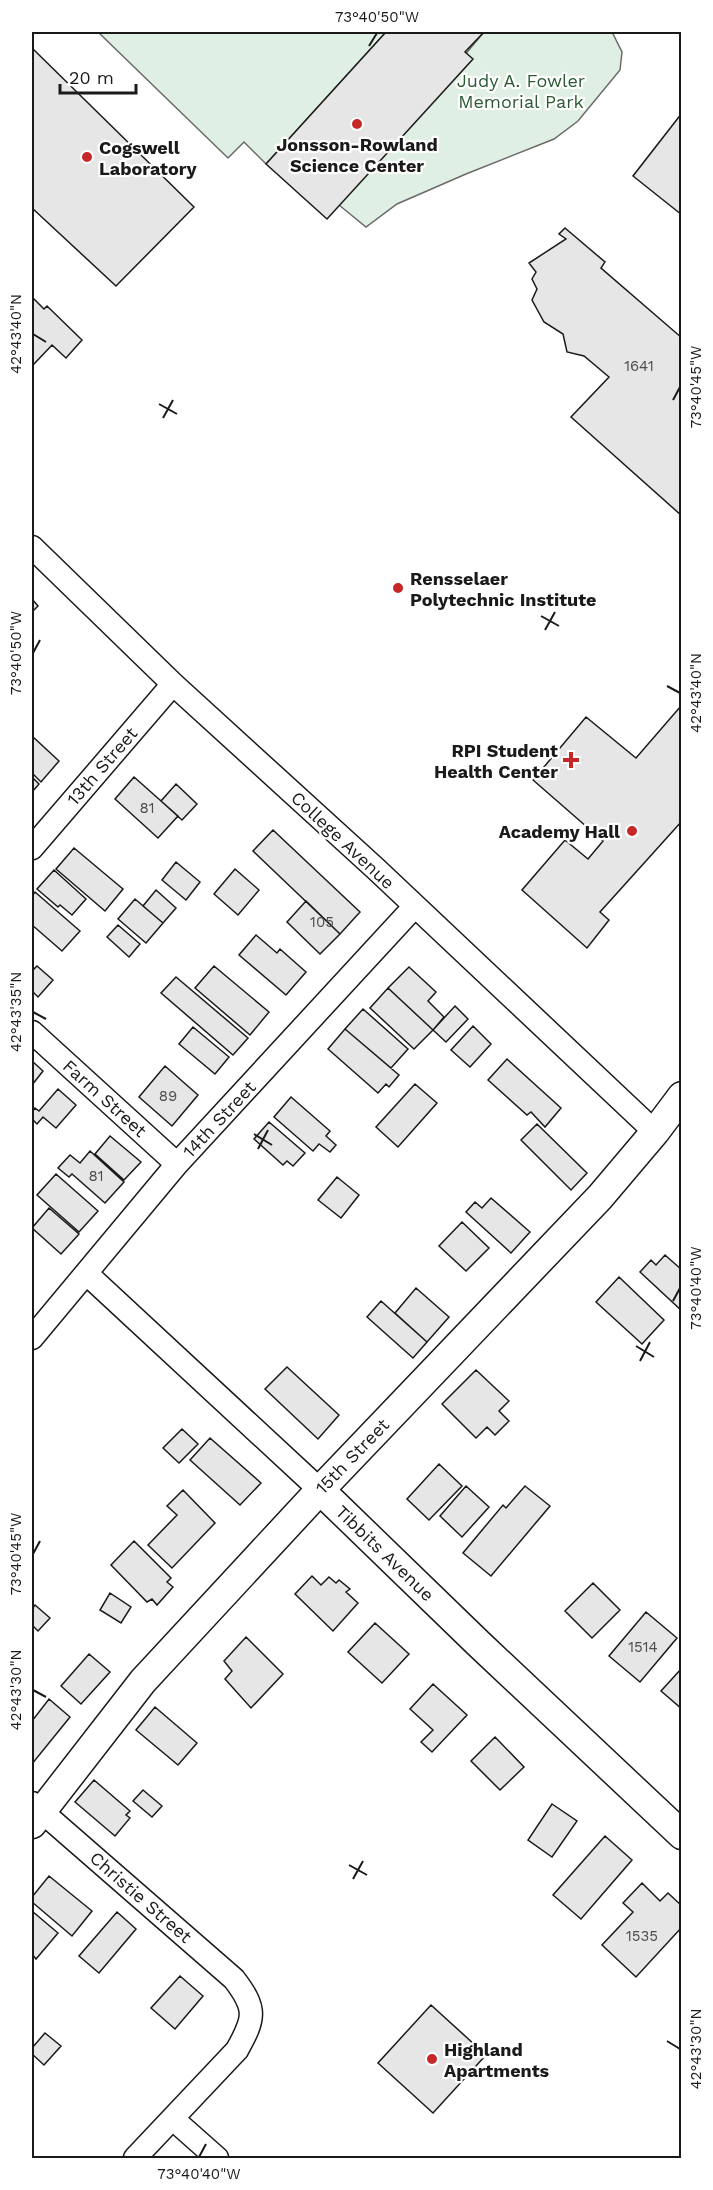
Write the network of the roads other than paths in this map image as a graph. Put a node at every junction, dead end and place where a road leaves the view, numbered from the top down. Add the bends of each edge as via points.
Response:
1 (32, 548) edge
2 (173, 684) junction
3 (32, 848) edge
4 (415, 906) junction
5 (32, 1032) edge
6 (681, 1096) edge
7 (655, 1132) junction
8 (177, 1164) junction
9 (87, 1274) junction
10 (32, 1338) edge
11 (320, 1490) junction
12 (35, 1812) edge
13 (681, 1834) edge
14 (173, 2118) junction
15 (135, 2158) edge
16 (217, 2158) edge

1 - 2 street, College Avenue
2 - 3 street, 13th Street
2 - 4 street, College Avenue
4 - 7 street, College Avenue
4 - 8 street, 14th Street
5 - 8 street, Farm Street
6 - 7 street, 15th Street
7 - 11 street, 15th Street via 600,1197
8 - 9 street, 14th Street
9 - 10 street, 14th Street
9 - 11 street, Tibbits Avenue
11 - 12 street, 15th Street via 143,1681
11 - 13 street, Tibbits Avenue
12 - 14 street, Christie Street via 234,1979 246,1995 252,2014 237,2050
14 - 15 street
14 - 16 street

